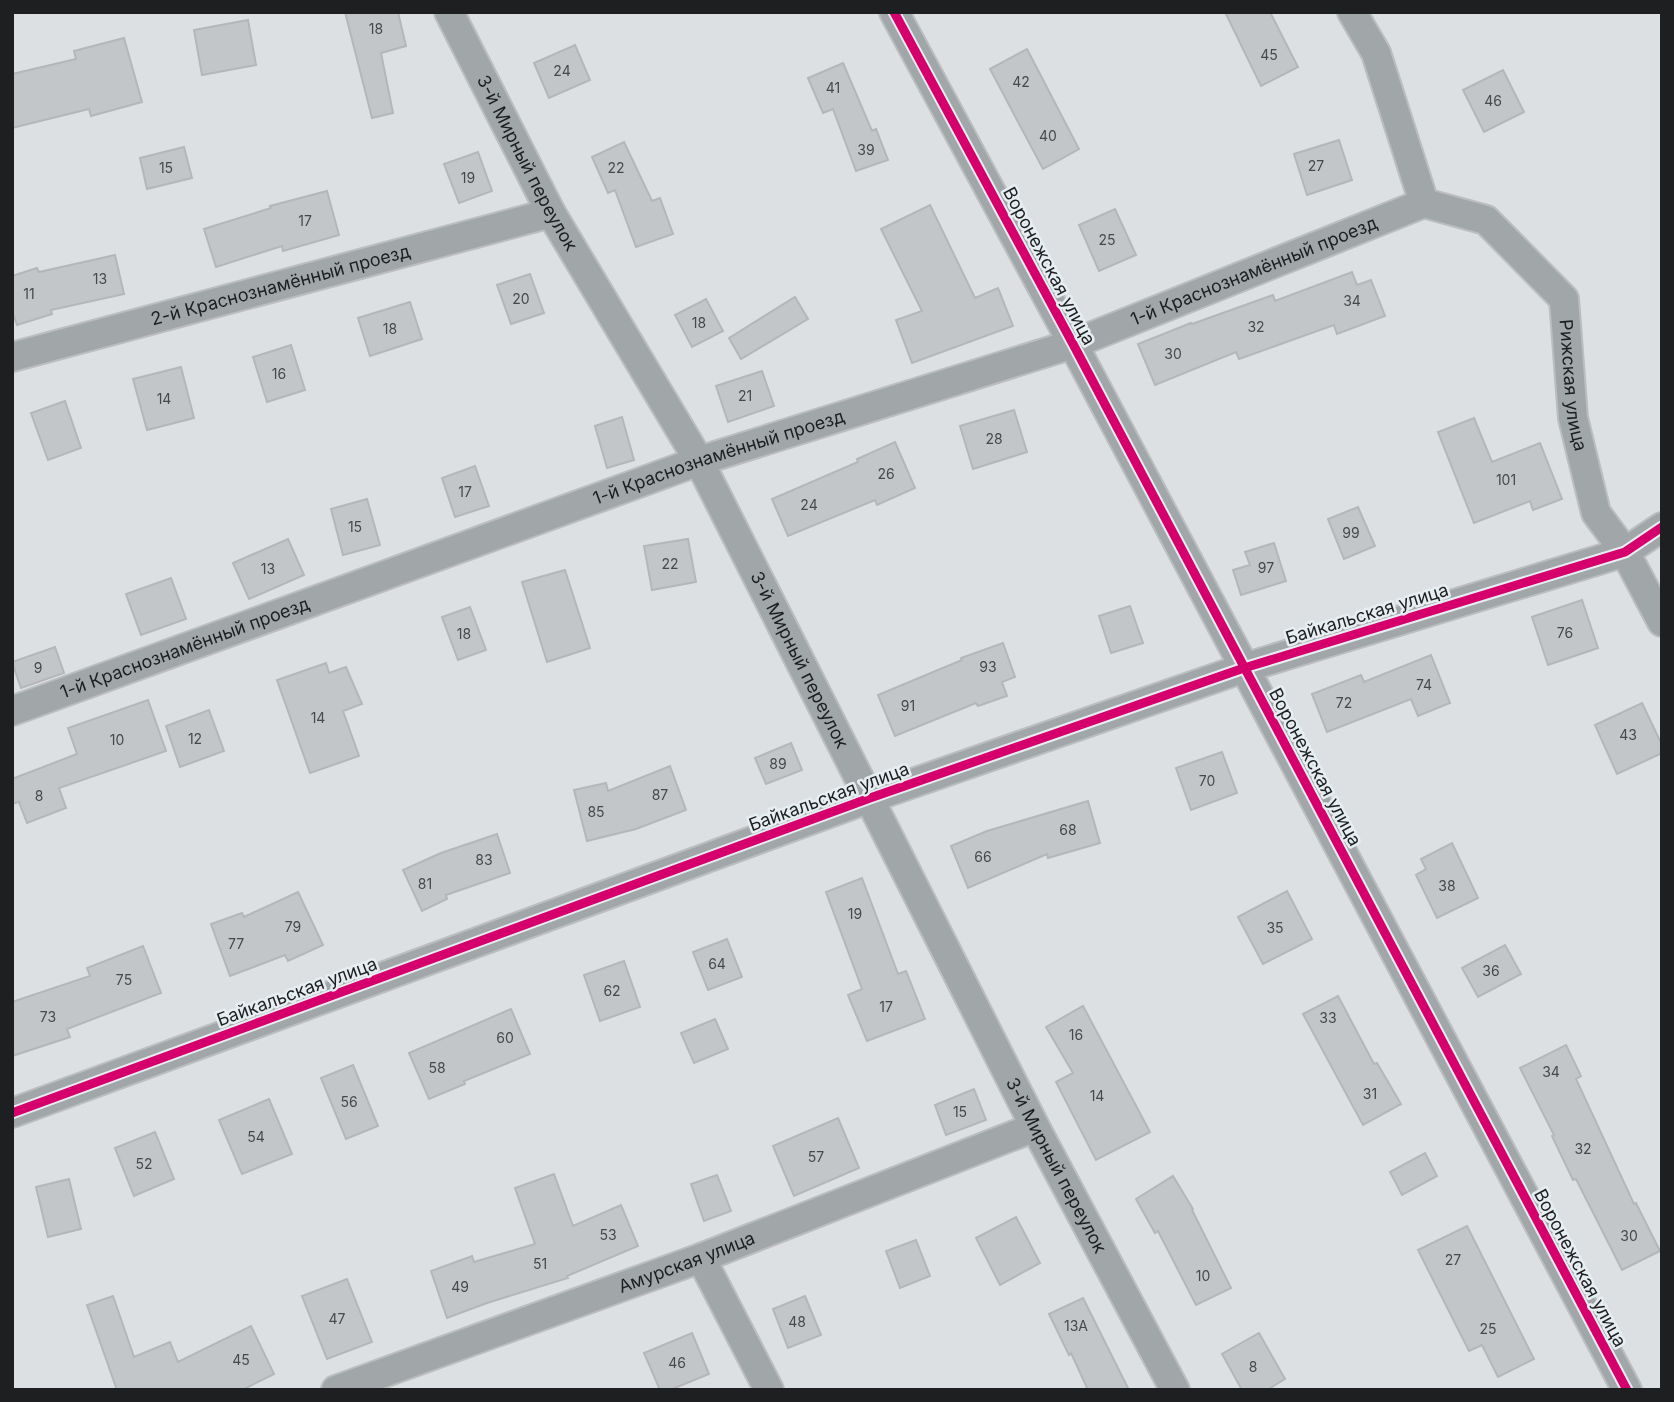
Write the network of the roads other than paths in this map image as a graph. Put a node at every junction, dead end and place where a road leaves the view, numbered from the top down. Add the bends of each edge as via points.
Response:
1 (449, 12) edge
2 (894, 12) edge
3 (1352, 12) edge
4 (1424, 203) junction
5 (551, 214) junction
6 (1073, 344) junction
7 (12, 357) edge
8 (699, 461) junction
9 (1662, 527) edge
10 (1625, 552) junction
11 (1662, 622) edge
12 (1244, 668) junction
13 (12, 711) edge
14 (870, 798) junction
15 (12, 1113) edge
16 (1035, 1128) junction
17 (701, 1258) junction
18 (335, 1390) edge
19 (769, 1390) edge
20 (1175, 1390) edge
21 (1627, 1390) edge

1 - 5 street, 3-й Мирный переулок
2 - 6 street, Воронежская улица
3 - 4 street via 1376,53
4 - 6 street, 1-й Краснознамённый проезд
4 - 10 street, Рижская улица via 1486,220 1564,299 1573,418 1596,513
5 - 7 street, 2-й Краснознамённый проезд
5 - 8 street, 3-й Мирный переулок
6 - 8 street, 1-й Краснознамённый проезд
6 - 12 street, Воронежская улица
8 - 13 street, 1-й Краснознамённый проезд
8 - 14 street, 3-й Мирный переулок
9 - 10 street, Байкальская улица
10 - 11 street, Рижская улица
10 - 12 street, Байкальская улица
12 - 14 street, Байкальская улица
12 - 21 street, Воронежская улица
14 - 15 street, Байкальская улица
14 - 16 street, 3-й Мирный переулок
16 - 17 street, Амурская улица
16 - 20 street, 3-й Мирный переулок
17 - 18 street, Амурская улица
17 - 19 street

